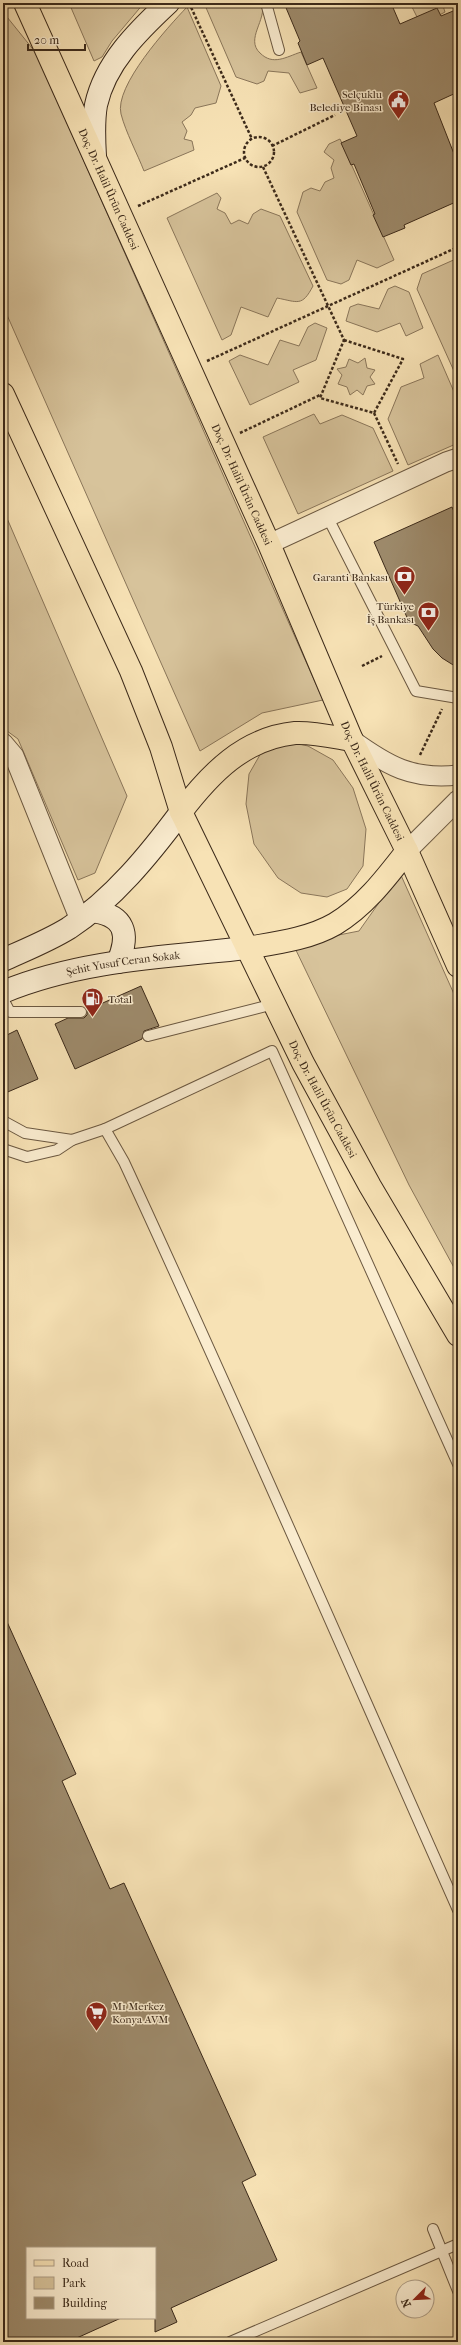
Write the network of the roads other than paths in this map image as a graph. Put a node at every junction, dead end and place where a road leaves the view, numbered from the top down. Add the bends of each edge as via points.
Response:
1 (25, 3) edge
2 (168, 3) edge
3 (266, 3) edge
4 (279, 50) dead end
5 (95, 157) junction
6 (3, 394) edge
7 (458, 458) edge
8 (328, 518) junction
9 (269, 544) junction
10 (453, 697) edge
11 (352, 740) junction
12 (3, 743) edge
13 (458, 775) edge
14 (458, 800) edge
15 (181, 812) junction
16 (407, 851) junction
17 (86, 915) junction
18 (247, 948) junction
19 (3, 960) edge
20 (118, 962) junction
21 (458, 966) edge
22 (3, 992) edge
23 (3, 999) edge
24 (274, 1004) junction
25 (81, 1012) dead end
26 (148, 1036) dead end
27 (3, 1121) edge
28 (105, 1128) junction
29 (72, 1140) junction
30 (3, 1149) edge
31 (458, 1335) edge
32 (458, 1464) edge
33 (458, 1910) edge
34 (433, 2229) dead end
35 (458, 2244) edge
36 (443, 2250) junction
37 (458, 2291) edge
38 (230, 2342) edge

1 - 5 main road, Doç. Dr. Halil Ürün Caddesi
2 - 5 street via 136,34 106,78 96,104
3 - 4 lane
5 - 9 main road, Doç. Dr. Halil Ürün Caddesi
6 - 15 main road, Doç. Dr. Halil Ürün Caddesi via 131,671 161,747
7 - 8 street
8 - 9 street
8 - 10 lane via 416,691
9 - 11 main road, Doç. Dr. Halil Ürün Caddesi
11 - 13 street via 376,758 412,774 435,777
11 - 15 main road via 295,733 264,740 238,754 214,772
11 - 16 main road, Doç. Dr. Halil Ürün Caddesi
12 - 17 street via 14,756
14 - 16 street
15 - 17 street via 139,864
15 - 18 main road, Doç. Dr. Halil Ürün Caddesi
16 - 18 main road via 375,891 334,925 308,935
16 - 21 main road, Doç. Dr. Halil Ürün Caddesi
17 - 19 street via 37,945
17 - 20 street via 114,917 122,927 125,940
18 - 20 street, Şehit Yusuf Ceran Sokak
18 - 24 main road, Doç. Dr. Halil Ürün Caddesi
20 - 22 street, Şehit Yusuf Ceran Sokak via 49,976
23 - 25 lane via 10,1012
24 - 26 lane
24 - 31 main road, Doç. Dr. Halil Ürün Caddesi via 351,1153
27 - 29 lane via 25,1133
28 - 29 lane
28 - 32 lane via 272,1051
28 - 33 lane via 127,1169 254,1446 295,1545
29 - 30 lane via 57,1150 27,1157
34 - 36 lane
35 - 36 lane
36 - 37 lane
36 - 38 lane

